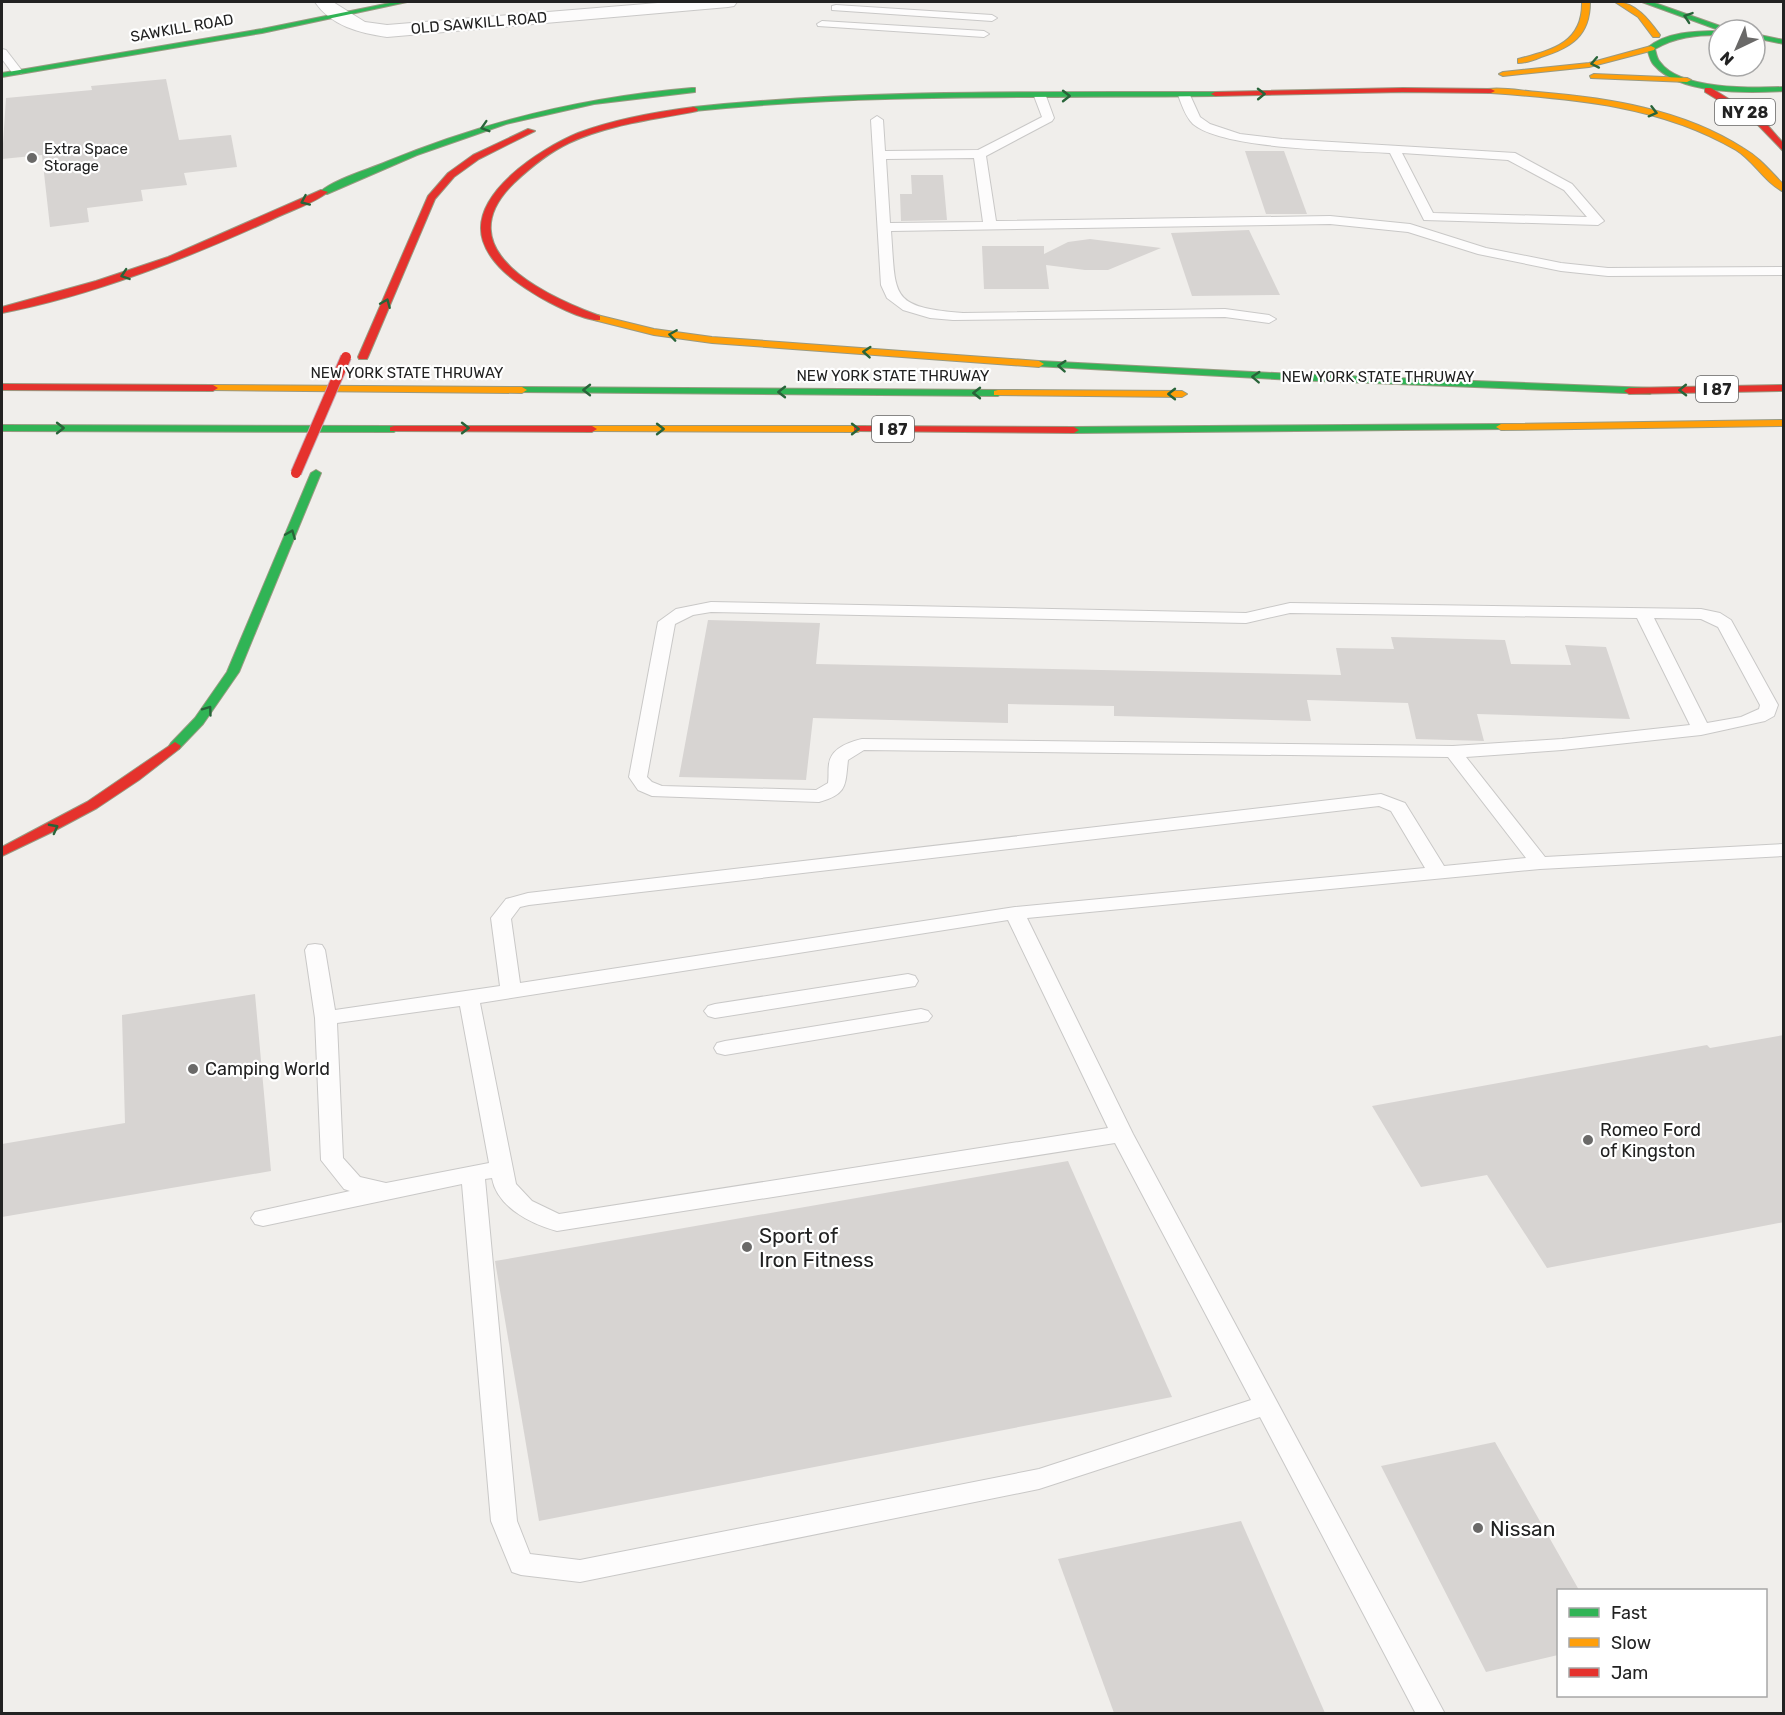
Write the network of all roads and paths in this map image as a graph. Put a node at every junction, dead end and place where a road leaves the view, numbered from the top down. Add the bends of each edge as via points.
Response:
1 (324, 2) edge
2 (403, 2) edge
3 (728, 2) edge
4 (941, 2) edge
5 (1586, 2) edge
6 (1618, 2) edge
7 (1647, 2) edge
8 (836, 8) dead end
9 (936, 14) junction
10 (341, 16) junction
11 (992, 18) dead end
12 (1707, 22) edge
13 (822, 24) dead end
14 (928, 30) junction
15 (1707, 33) edge
16 (984, 34) dead end
17 (1767, 36) edge
18 (1784, 36) edge
19 (1767, 38) edge
20 (1784, 42) edge
21 (1654, 45) junction
22 (4, 58) edge
23 (17, 72) junction
24 (2, 75) edge
25 (1382, 76) dead end
26 (1465, 77) dead end
27 (1326, 80) junction
28 (1693, 82) junction
29 (762, 88) dead end
30 (1784, 89) edge
31 (1407, 91) junction
32 (1184, 95) junction
33 (1040, 96) junction
34 (822, 98) junction
35 (877, 120) dead end
36 (1394, 149) junction
37 (1784, 150) edge
38 (980, 154) junction
39 (880, 155) junction
40 (1784, 190) edge
41 (419, 192) dead end
42 (1429, 217) junction
43 (990, 226) junction
44 (885, 227) junction
45 (1410, 228) junction
46 (1784, 271) edge
47 (2, 310) edge
48 (1269, 320) dead end
49 (348, 351) dead end
50 (2, 387) edge
51 (1784, 388) edge
52 (1650, 391) junction
53 (1196, 394) dead end
54 (1369, 394) dead end
55 (1784, 423) edge
56 (2, 428) edge
57 (428, 428) junction
58 (69, 442) dead end
59 (328, 442) dead end
60 (318, 468) dead end
61 (294, 478) dead end
62 (1642, 613) junction
63 (1701, 729) junction
64 (1454, 752) junction
65 (102, 782) dead end
66 (21, 827) dead end
67 (1784, 850) edge
68 (2, 852) edge
69 (1540, 863) junction
70 (1438, 873) junction
71 (1015, 913) junction
72 (315, 950) dead end
73 (908, 981) dead end
74 (511, 992) junction
75 (469, 998) junction
76 (715, 1011) dead end
77 (921, 1016) dead end
78 (326, 1018) junction
79 (725, 1048) dead end
80 (1122, 1134) junction
81 (502, 1168) junction
82 (473, 1174) junction
83 (386, 1191) junction
84 (263, 1218) dead end
85 (1266, 1405) junction
86 (1431, 1713) edge

1 - 10 street, OLD SAWKILL ROAD
2 - 10 main road, SAWKILL ROAD
3 - 10 street, OLD SAWKILL ROAD via 387,31 367,29
4 - 9 lane
21 -> 5 main road via 1588,65 1490,71 1569,42 1587,22
6 - 21 main road via 1648,23 1658,38
12 -> 7 main road
8 - 9 lane
9 - 11 lane
9 - 14 lane
10 - 23 main road, SAWKILL ROAD
13 - 14 lane
14 - 16 lane
15 - 21 main road via 1688,34
17 - 18 main road
19 - 20 main road
21 - 28 main road via 1651,56 1656,64
22 - 23 lane
23 - 24 main road, SAWKILL ROAD
25 - 27 main road
26 - 27 main road
27 - 29 main road
28 - 30 main road via 1747,90
28 - 31 main road via 1607,76
28 - 37 main road, NY 28 via 1755,118
32 -> 31 main road
31 -> 40 main road via 1537,92 1644,110 1692,125 1731,144 1764,166
33 -> 32 main road
32 - 36 lane via 1196,120 1238,137
33 - 34 main road
33 - 38 lane via 1048,118
52 -> 34 main road via 1185,373 700,339 620,325 559,304 514,277 490,246 486,218 498,191 522,168 571,141 627,122 681,110
59 -> 34 main road via 431,198 445,180 472,159 531,131 631,106 711,98
35 - 39 lane
36 - 42 lane
36 - 42 lane via 1511,156 1568,187 1598,221
38 - 39 lane
38 - 43 lane
39 - 44 lane
41 -> 47 main road via 456,158 519,126 599,104 705,90 592,100 478,129 167,260 103,283
42 - 45 lane
43 - 44 lane
43 - 45 lane via 1330,220
44 - 48 lane via 890,293 897,301 925,312 963,317 1225,313
45 - 46 lane via 1483,251 1561,267 1608,272
49 - 61 main road, bridge
53 -> 50 main road, NEW YORK STATE THRUWAY / I 87
51 -> 52 main road, NEW YORK STATE THRUWAY / I 87
52 - 54 main road, NEW YORK STATE THRUWAY / I 87
57 -> 55 main road, I 87 via 1252,430
56 -> 57 main road, I 87
57 - 58 main road
68 -> 60 main road via 45,833 119,790 153,766 202,718 221,693 247,642
62 - 63 lane
62 - 63 lane via 1701,614 1725,624 1769,705 1768,712 1760,718
62 - 64 lane via 1290,608 1246,618 691,609 667,622 638,777 645,786 659,792 819,796 832,791 838,758 846,749 862,744
63 - 64 lane via 1545,747
64 - 69 lane
65 - 66 main road
67 - 69 lane
69 - 70 lane
70 - 71 lane
70 - 74 lane via 1398,807 1381,800 528,899 513,903 501,918
71 - 74 lane
71 - 80 lane
72 - 78 lane
73 - 76 lane
74 - 75 lane
75 - 78 lane
75 - 81 lane
77 - 79 lane
78 - 83 lane via 332,1160 352,1183
80 - 81 lane via 556,1223 524,1208 505,1186
80 - 85 lane
81 - 82 lane
82 - 83 lane
82 - 85 lane via 504,1521 521,1564 580,1571 1039,1479
83 - 84 lane
85 - 86 lane

